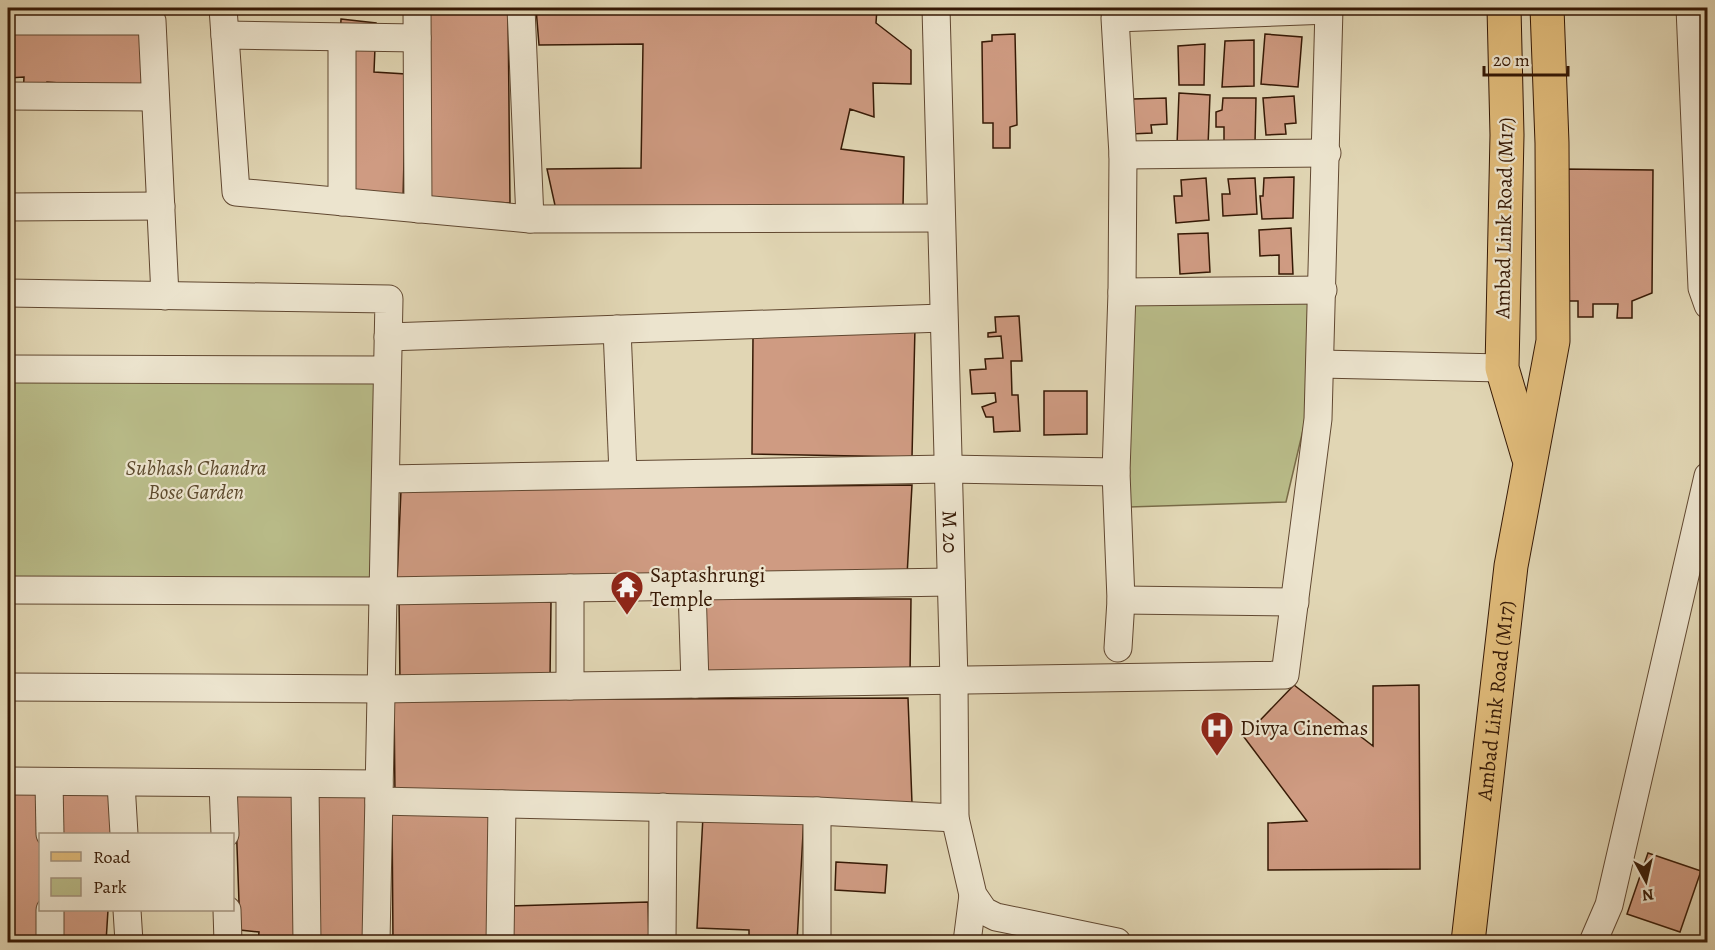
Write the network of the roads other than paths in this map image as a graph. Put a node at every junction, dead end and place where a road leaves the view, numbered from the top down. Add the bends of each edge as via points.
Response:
1 (223, 8) edge
2 (417, 8) edge
3 (521, 8) edge
4 (936, 8) edge
5 (1504, 8) edge
6 (1547, 8) edge
7 (1690, 8) edge
8 (1329, 9) edge
9 (8, 21) edge
10 (225, 35) junction
11 (342, 38) junction
12 (417, 38) junction
13 (8, 96) edge
14 (155, 97) junction
15 (1327, 153) junction
16 (1123, 155) junction
17 (342, 202) junction
18 (160, 206) junction
19 (8, 207) edge
20 (418, 209) junction
21 (941, 218) junction
22 (530, 219) junction
23 (1323, 291) junction
24 (1122, 292) junction
25 (8, 293) edge
26 (165, 296) junction
27 (1707, 305) edge
28 (943, 318) junction
29 (617, 329) junction
30 (388, 337) junction
31 (1320, 364) junction
32 (1502, 368) junction
33 (8, 369) edge
34 (387, 370) junction
35 (1529, 461) junction
36 (947, 469) junction
37 (1116, 472) junction
38 (623, 474) junction
39 (1707, 476) edge
40 (386, 478) junction
41 (951, 582) junction
42 (692, 587) junction
43 (570, 588) junction
44 (8, 590) edge
45 (383, 591) junction
46 (1121, 600) junction
47 (1294, 602) junction
48 (1118, 648) dead end
49 (954, 681) junction
50 (695, 684) junction
51 (570, 686) junction
52 (8, 687) edge
53 (381, 689) junction
54 (8, 781) edge
55 (49, 782) junction
56 (121, 783) junction
57 (223, 784) junction
58 (305, 785) junction
59 (379, 792) junction
60 (502, 804) junction
61 (663, 807) junction
62 (817, 811) junction
63 (955, 818) junction
64 (50, 833) edge
65 (124, 833) edge
66 (225, 833) edge
67 (973, 895) junction
68 (50, 911) edge
69 (127, 911) edge
70 (227, 911) edge
71 (50, 942) edge
72 (129, 942) edge
73 (228, 942) edge
74 (307, 942) edge
75 (376, 942) edge
76 (500, 942) edge
77 (662, 942) edge
78 (817, 942) edge
79 (968, 942) edge
80 (1118, 942) edge
81 (1468, 942) edge
82 (1593, 942) edge

1 - 10 street
2 - 12 street
3 - 22 street
4 - 21 street, M 20
5 - 32 main road, Ambad Link Road (M17) via 1507,135
6 - 35 main road, Ambad Link Road (M17) via 1553,341
7 - 27 street via 1702,288
8 - 15 street
8 - 16 street via 1114,18
9 - 14 street via 152,21
10 - 11 street
10 - 17 street via 236,192
11 - 12 street
11 - 17 street
12 - 20 street
13 - 14 street
14 - 18 street
15 - 16 street
15 - 23 street
16 - 24 street
17 - 20 street
18 - 19 street
18 - 26 street
20 - 22 street
21 - 22 street
21 - 28 street, M 20
23 - 24 street
23 - 31 street
24 - 37 street
25 - 26 street
26 - 30 street via 389,299
28 - 29 street
28 - 36 street, M 20
29 - 30 street
29 - 38 street
30 - 34 street
31 - 32 street
31 - 47 street via 1318,419
32 - 35 main road, Ambad Link Road (M17)
33 - 34 street
34 - 40 street
35 - 81 main road, Ambad Link Road (M17) via 1511,566
36 - 37 street
36 - 38 street
36 - 41 street, M 20
37 - 46 street
38 - 40 street
39 - 82 street via 1609,905
40 - 45 street
41 - 42 street
41 - 49 street, M 20
42 - 43 street
42 - 50 street
43 - 45 street
43 - 51 street
44 - 45 street
45 - 53 street
46 - 47 street
46 - 48 street
47 - 49 street via 1285,675
49 - 50 street
49 - 63 street, M 20
50 - 51 street
51 - 53 street
52 - 53 street
53 - 59 street
54 - 55 street
55 - 56 street
55 - 64 street
56 - 57 street
56 - 65 street
57 - 58 street
57 - 66 street
58 - 59 street
58 - 74 street
59 - 60 street
59 - 75 street
60 - 61 street
60 - 76 street
61 - 62 street
61 - 77 street
62 - 63 street
62 - 78 street
63 - 67 street, M 20
67 - 79 street
67 - 80 street via 984,911 996,917
68 - 71 street
69 - 72 street
70 - 73 street

